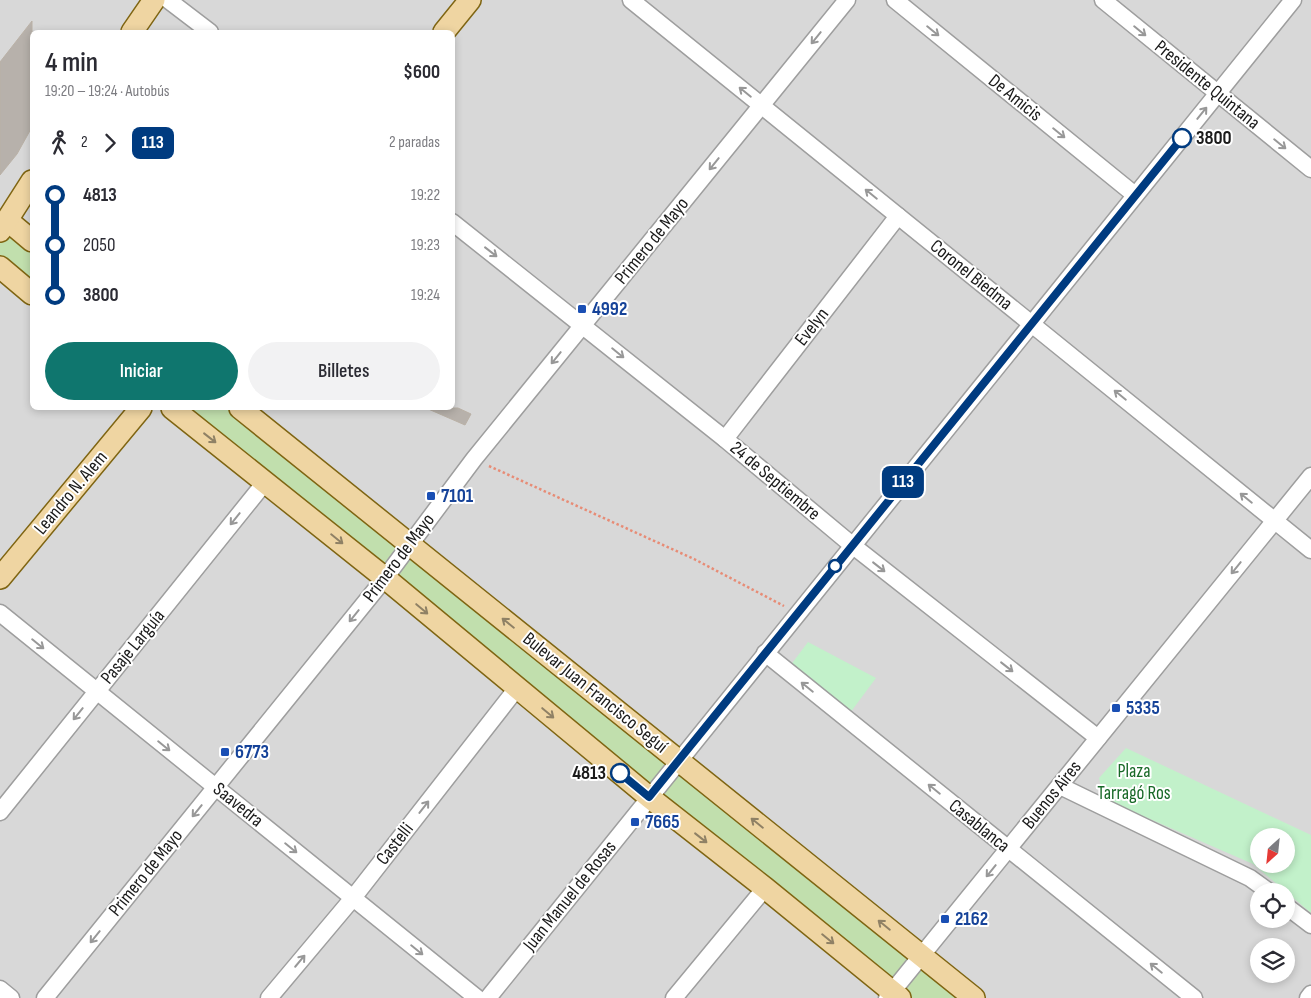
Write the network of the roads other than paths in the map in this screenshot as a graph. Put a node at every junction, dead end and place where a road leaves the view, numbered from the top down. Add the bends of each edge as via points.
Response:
1 (154, 0) edge
2 (168, 0) edge
3 (470, 0) edge
4 (632, 0) edge
5 (847, 0) edge
6 (895, 0) edge
7 (1103, 0) edge
8 (1293, 0) edge
9 (133, 30) edge
10 (207, 30) edge
11 (446, 30) edge
12 (1218, 94) junction
13 (762, 105) junction
14 (1311, 169) edge
15 (30, 184) edge
16 (1135, 195) junction
17 (898, 216) junction
18 (455, 224) edge
19 (3, 226) edge
20 (30, 240) edge
21 (0, 267) edge
22 (30, 292) edge
23 (1031, 324) junction
24 (583, 325) junction
25 (139, 410) edge
26 (175, 410) edge
27 (242, 410) edge
28 (725, 439) junction
29 (1311, 476) edge
30 (266, 482) junction
31 (1274, 521) junction
32 (410, 544) junction
33 (852, 546) junction
34 (1311, 550) edge
35 (0, 578) edge
36 (385, 578) junction
37 (0, 613) edge
38 (765, 653) junction
39 (517, 688) junction
40 (97, 691) junction
41 (1098, 738) junction
42 (679, 760) junction
43 (1060, 786) junction
44 (216, 787) junction
45 (649, 797) junction
46 (0, 812) edge
47 (1008, 849) junction
48 (1257, 883) edge
49 (765, 888) junction
50 (353, 898) junction
51 (1295, 913) edge
52 (1311, 925) edge
53 (922, 956) junction
54 (0, 989) edge
55 (1311, 994) edge
56 (893, 996) edge
57 (11, 998) edge
58 (45, 998) edge
59 (269, 998) edge
60 (477, 998) edge
61 (488, 998) edge
62 (674, 998) edge
63 (974, 998) edge
64 (1194, 998) edge
65 (1308, 998) edge

1 - 9 main road
2 - 10 street
3 - 11 main road
13 -> 4 street, Coronel Biedma
5 -> 13 street, Primero de Mayo
6 -> 16 street, De Amicis
7 -> 12 street, Presidente Quintana
8 - 12 street, Juan Manuel de Rosas
12 -> 14 street, Presidente Quintana
16 -> 12 street, Juan Manuel de Rosas
17 -> 13 street, Coronel Biedma
13 -> 24 street, Primero de Mayo
15 - 19 main road
16 - 23 street, Juan Manuel de Rosas
17 - 23 street, Coronel Biedma
17 - 28 street, Evelyn
18 -> 24 street, 24 de Septiembre
19 - 20 main road
21 - 22 main road
31 -> 23 street, Coronel Biedma
23 - 33 street, Juan Manuel de Rosas
24 -> 28 street, 24 de Septiembre
24 -> 32 street, Primero de Mayo
25 - 35 main road, Leandro N. Alem
26 -> 30 main road
27 - 32 main road, Bulevar Juan Francisco Seguí
28 - 33 street, 24 de Septiembre
29 - 31 street, Buenos Aires
30 -> 36 main road
30 -> 40 street, Pasaje Larguía
31 - 34 street, Coronel Biedma
31 -> 41 street, Buenos Aires
32 - 36 street, Primero de Mayo
42 -> 32 main road, Bulevar Juan Francisco Seguí
33 - 38 street, Juan Manuel de Rosas
33 -> 41 street, 24 de Septiembre
36 -> 39 main road
36 -> 44 street, Primero de Mayo
37 -> 40 street, Saavedra
38 - 42 street, Juan Manuel de Rosas
47 -> 38 street, Casablanca
39 -> 45 main road
50 -> 39 street, Castelli
40 -> 44 street, Saavedra
40 -> 46 street, Pasaje Larguía
41 - 43 street, Buenos Aires
42 - 45 street, Juan Manuel de Rosas
53 -> 42 main road, Bulevar Juan Francisco Seguí
43 - 47 street, Buenos Aires
43 - 48 street
44 -> 50 street, Saavedra
44 -> 58 street, Primero de Mayo
45 -> 49 main road
45 - 61 street, Juan Manuel de Rosas
47 -> 53 street, Buenos Aires
64 -> 47 street, Casablanca
49 -> 56 main road
49 - 62 street
59 -> 50 street, Castelli
50 -> 60 street, Saavedra
51 - 52 street
53 - 56 street, Buenos Aires
53 - 63 main road, Bulevar Juan Francisco Seguí
54 - 57 street
55 - 65 street

